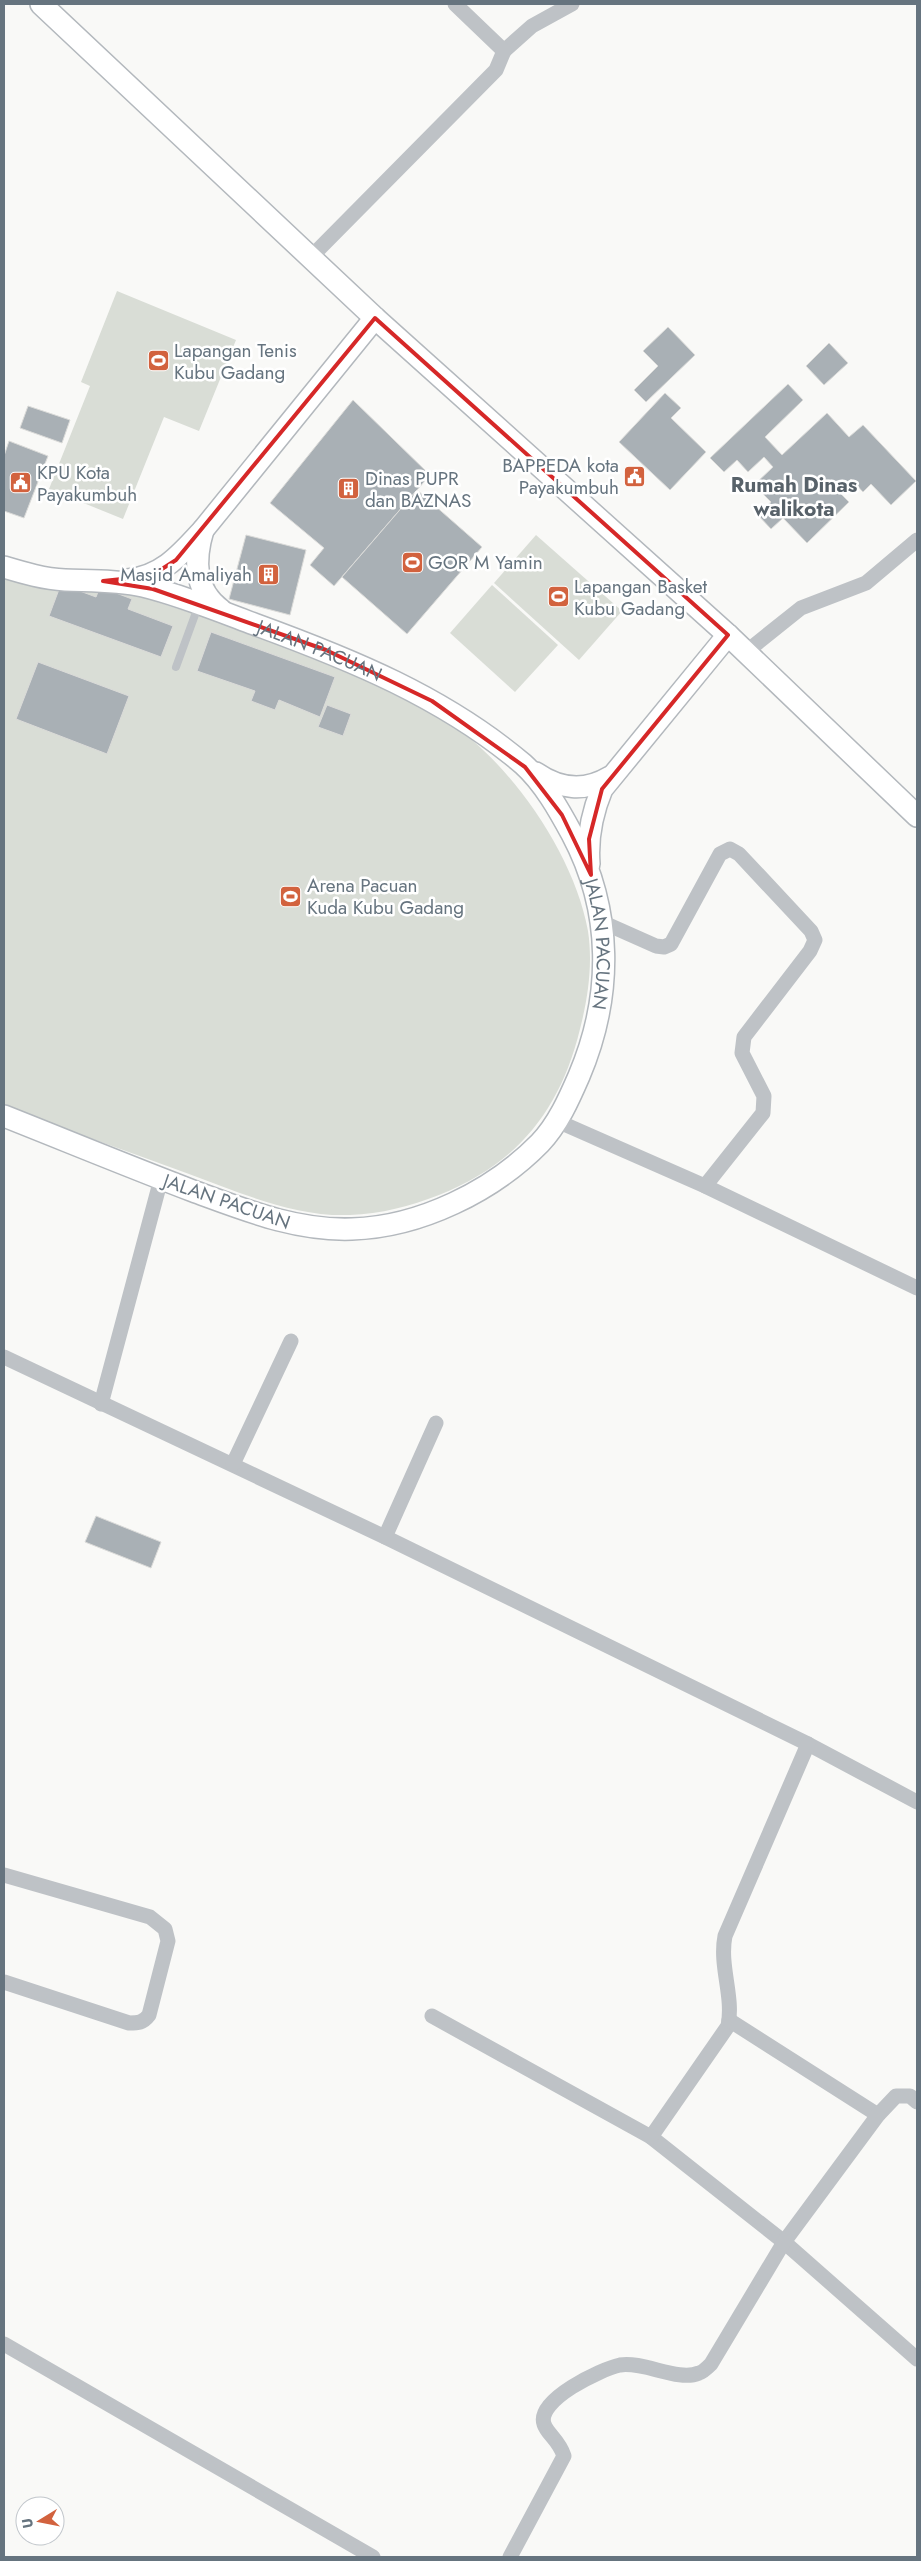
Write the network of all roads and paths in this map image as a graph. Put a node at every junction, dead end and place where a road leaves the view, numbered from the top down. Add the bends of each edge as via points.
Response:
1 (41, 4) edge
2 (455, 4) edge
3 (572, 4) edge
4 (504, 51) junction
5 (311, 257) junction
6 (375, 318) junction
7 (203, 530) junction
8 (917, 540) edge
9 (4, 567) edge
10 (103, 580) junction
11 (199, 604) junction
12 (225, 613) junction
13 (728, 635) junction
14 (746, 652) junction
15 (176, 667) dead end
16 (526, 767) junction
17 (610, 777) junction
18 (917, 816) edge
19 (590, 875) junction
20 (602, 922) junction
21 (4, 1116) edge
22 (557, 1120) junction
23 (161, 1179) junction
24 (705, 1186) junction
25 (917, 1288) edge
26 (291, 1341) dead end
27 (4, 1357) edge
28 (101, 1404) junction
29 (436, 1423) dead end
30 (233, 1464) junction
31 (385, 1537) junction
32 (808, 1744) junction
33 (917, 1802) edge
34 (4, 1875) edge
35 (4, 1982) edge
36 (432, 2016) dead end
37 (729, 2020) junction
38 (917, 2102) edge
39 (878, 2115) junction
40 (651, 2137) junction
41 (784, 2242) junction
42 (4, 2344) edge
43 (917, 2359) edge
44 (373, 2557) edge
45 (510, 2557) edge

1 - 5 street
2 - 4 street
3 - 4 street via 532,26
4 - 5 street via 496,70
5 - 6 street
6 - 7 street
6 - 13 street
7 - 10 street via 163,570 138,579
7 - 12 street via 197,562 198,578 212,603
8 - 14 street via 866,583 801,608
9 - 10 street, JALAN PACUAN via 51,578
10 - 11 street, JALAN PACUAN via 138,585
11 - 12 street, JALAN PACUAN
11 - 15 lane
12 - 16 street, JALAN PACUAN via 377,672 472,726
13 - 14 street
13 - 17 street
14 - 18 street
16 - 17 street via 555,784 568,787 589,787
16 - 19 street, JALAN PACUAN via 562,815
17 - 19 street via 596,803 592,819
19 - 20 street, JALAN PACUAN
20 - 22 street, JALAN PACUAN via 604,981 600,1012 582,1069
20 - 24 street via 656,946 671,944 720,854 730,849 740,854 811,931 815,940 744,1037 742,1053 764,1096 763,1113
21 - 23 street, JALAN PACUAN
22 - 23 street, JALAN PACUAN via 541,1141 489,1183 421,1216 376,1227 332,1229 290,1223
22 - 24 street
23 - 28 street
24 - 25 street
26 - 30 street
27 - 28 street
28 - 30 street
29 - 31 street
30 - 31 street
31 - 32 street
32 - 33 street
32 - 37 street via 725,1936 723,1954
34 - 35 street via 150,1917 165,1929 168,1941 149,2015 138,2023 129,2023
36 - 40 street
37 - 39 street
37 - 40 street via 726,2031
38 - 39 street via 910,2096 896,2096
39 - 41 street
40 - 41 street
41 - 43 street
41 - 45 street via 711,2364 698,2374 640,2364 620,2365 600,2372 554,2398 543,2415 544,2425 561,2445 564,2456
42 - 44 street

